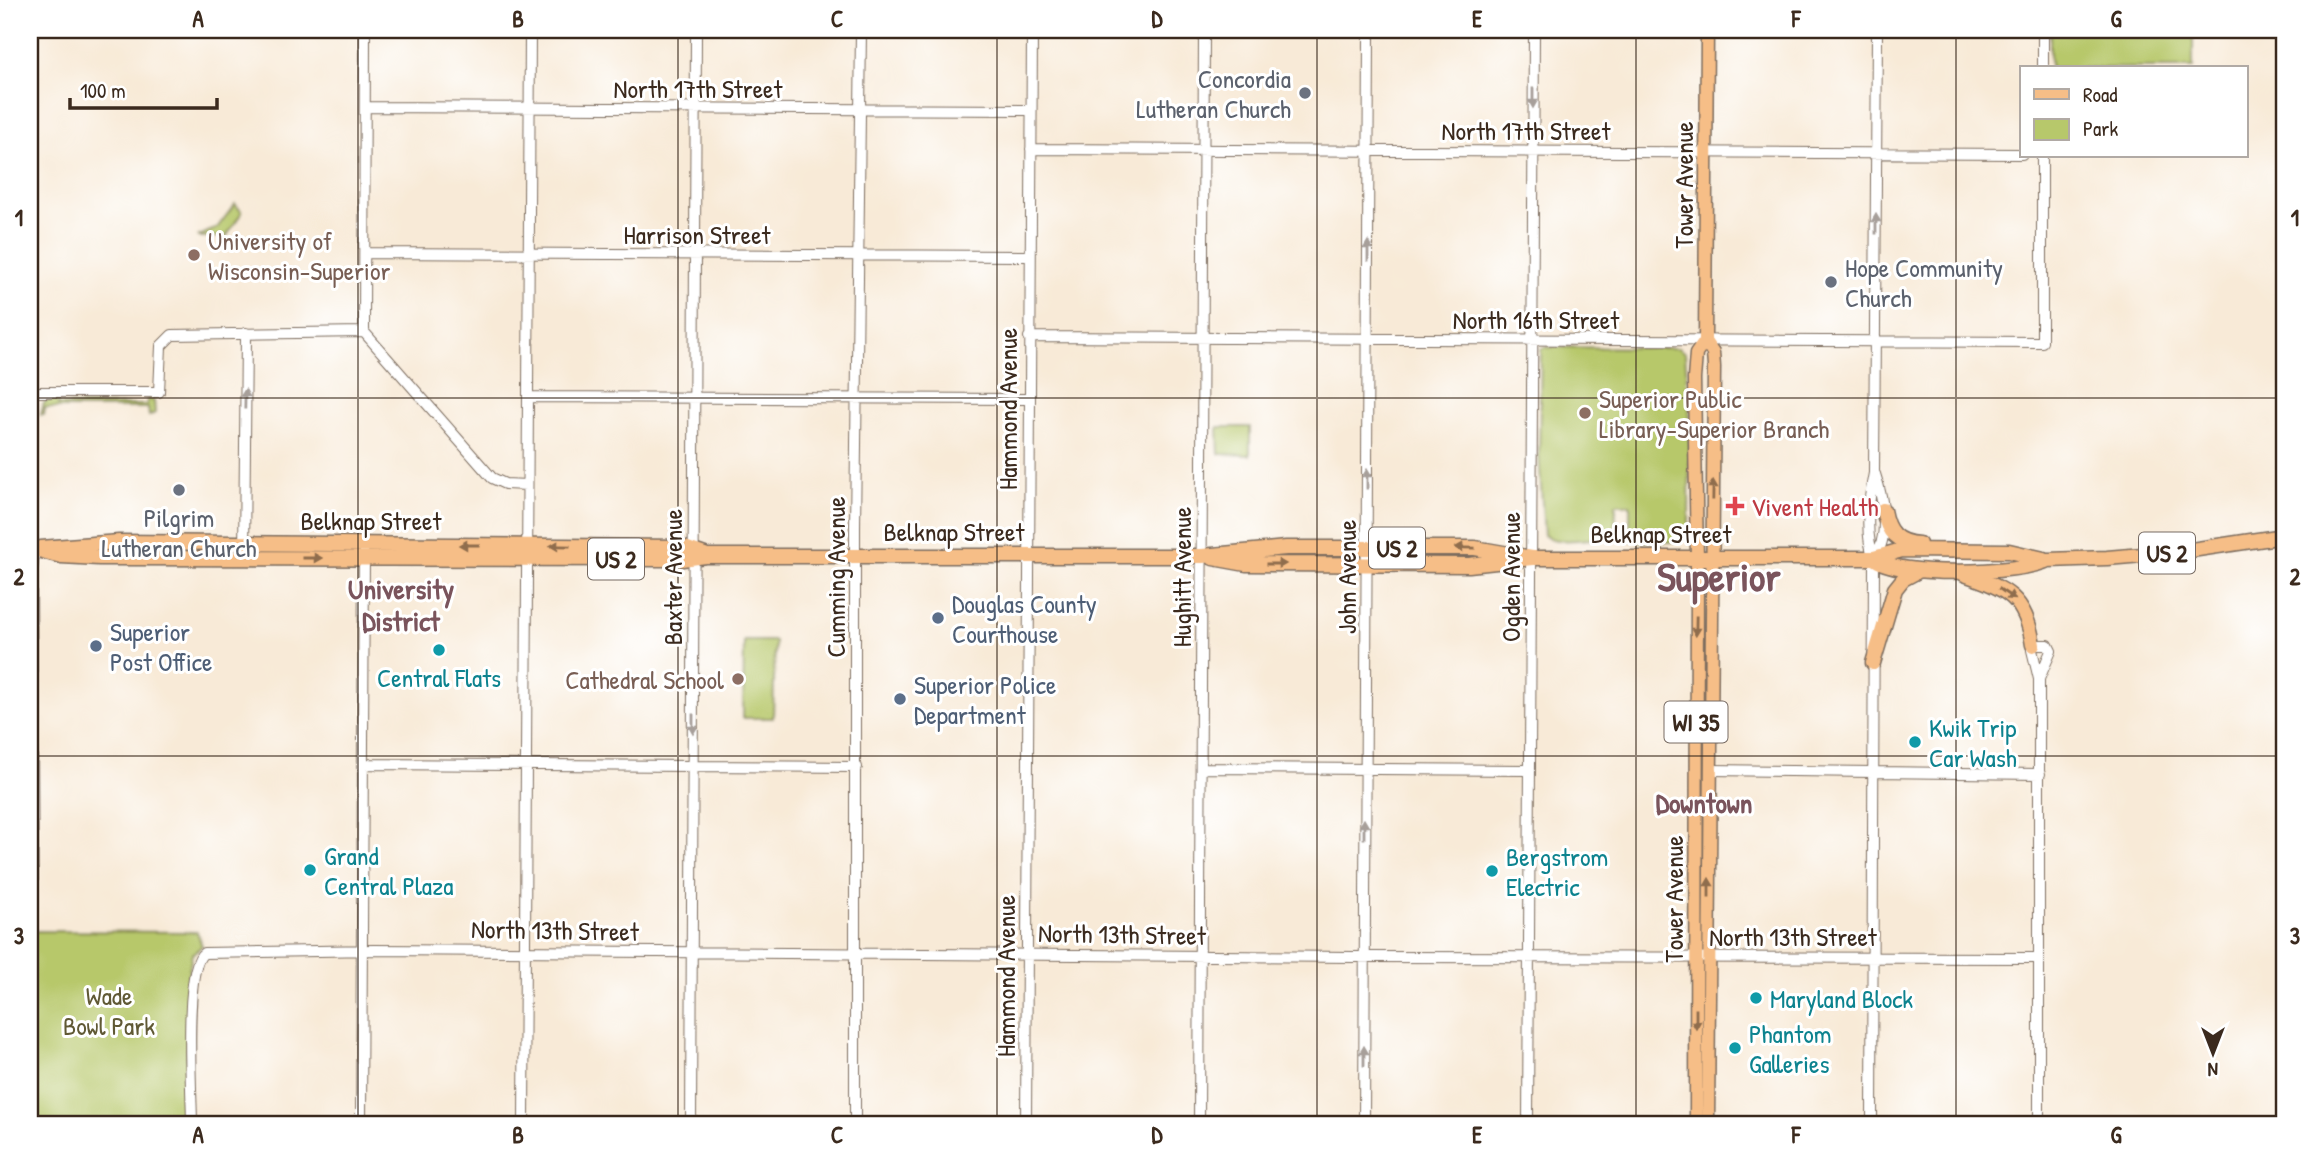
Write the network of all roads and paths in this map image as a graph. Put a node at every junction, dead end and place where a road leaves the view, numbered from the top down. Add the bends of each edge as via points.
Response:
1 (365, 30) edge
2 (530, 30) edge
3 (696, 30) edge
4 (861, 30) edge
5 (1032, 30) edge
6 (1203, 30) edge
7 (1368, 30) edge
8 (1534, 30) edge
9 (1707, 30) edge
10 (1877, 30) edge
11 (2043, 30) edge
12 (2043, 66) edge
13 (365, 107) junction
14 (530, 108) junction
15 (695, 109) junction
16 (861, 110) junction
17 (1031, 110) junction
18 (1031, 149) junction
19 (1203, 150) junction
20 (1368, 150) junction
21 (1533, 152) junction
22 (1706, 153) junction
23 (1876, 154) junction
24 (2020, 154) edge
25 (2042, 158) edge
26 (365, 253) junction
27 (529, 254) junction
28 (696, 255) junction
29 (860, 256) junction
30 (1030, 256) junction
31 (364, 332) junction
32 (246, 333) junction
33 (1029, 337) junction
34 (1202, 338) junction
35 (1368, 339) junction
36 (1532, 340) junction
37 (1705, 341) junction
38 (1875, 342) junction
39 (30, 392) edge
40 (528, 397) junction
41 (694, 398) junction
42 (859, 399) junction
43 (1028, 399) junction
44 (1874, 473) junction
45 (527, 485) junction
46 (1883, 510) junction
47 (2284, 536) edge
48 (1367, 548) junction
49 (32, 550) edge
50 (244, 550) junction
51 (1993, 550) junction
52 (364, 551) junction
53 (526, 552) junction
54 (698, 554) junction
55 (855, 556) junction
56 (1028, 556) junction
57 (1202, 556) junction
58 (1532, 558) junction
59 (1704, 558) junction
60 (1874, 558) junction
61 (2048, 559) junction
62 (1367, 565) junction
63 (1922, 570) junction
64 (1952, 570) junction
65 (2033, 645) junction
66 (1873, 663) junction
67 (2039, 679) junction
68 (1696, 714) junction
69 (31, 761) edge
70 (363, 764) junction
71 (525, 765) junction
72 (692, 766) junction
73 (857, 767) junction
74 (1201, 768) junction
75 (1364, 770) junction
76 (1529, 770) junction
77 (1710, 770) junction
78 (1874, 772) junction
79 (2040, 774) junction
80 (33, 897) dead end
81 (362, 950) junction
82 (524, 950) junction
83 (856, 952) junction
84 (692, 953) junction
85 (1026, 953) junction
86 (1199, 956) junction
87 (1529, 956) junction
88 (1365, 957) junction
89 (1702, 957) junction
90 (1873, 957) junction
91 (2039, 958) junction
92 (192, 1124) edge
93 (361, 1124) edge
94 (524, 1124) edge
95 (691, 1124) edge
96 (855, 1124) edge
97 (1026, 1124) edge
98 (1199, 1124) edge
99 (1364, 1124) edge
100 (1528, 1124) edge
101 (1696, 1124) edge
102 (1708, 1124) edge
103 (1872, 1124) edge
104 (2039, 1124) edge

1 - 13 street
2 - 14 street
3 - 15 street, Baxter Avenue
4 - 16 street, Cumming Avenue
5 - 17 street, Hammond Avenue
6 - 19 street, Hughitt Avenue
7 - 20 street, John Avenue
8 -> 21 street, Ogden Avenue
9 - 22 main road, Tower Avenue / WI 35
10 - 23 street
11 - 12 street
13 - 14 street, North 17th Street
13 - 26 street
14 - 15 street, North 17th Street
14 - 27 street
15 - 16 street, North 17th Street
15 - 28 street, Baxter Avenue
16 - 17 street, North 17th Street
16 - 29 street, Cumming Avenue
17 - 18 street, Hammond Avenue
18 - 19 street, North 17th Street
18 - 30 street, Hammond Avenue
19 - 20 street, North 17th Street
19 - 34 street, Hughitt Avenue
20 - 21 street, North 17th Street
35 -> 20 street, John Avenue
21 - 22 street, North 17th Street
21 - 36 street, Ogden Avenue
22 - 23 street, North 17th Street
22 - 37 main road, Tower Avenue / WI 35
23 - 24 street, North 17th Street
38 -> 23 street
25 - 38 street, North 16th Street via 2042,342
26 - 27 street, Harrison Street
26 - 31 street
27 - 28 street, Harrison Street
27 - 40 street
28 - 29 street, Harrison Street
28 - 41 street, Baxter Avenue
29 - 30 street, Harrison Street
29 - 42 street, Cumming Avenue
30 - 33 street, Hammond Avenue
31 - 32 street
31 - 45 street via 492,478
32 - 39 street via 174,335 161,346 159,392
50 -> 32 street
33 - 34 street, North 16th Street
33 - 43 street, Hammond Avenue
34 - 35 street, North 16th Street
34 - 57 street, Hughitt Avenue
35 - 36 street, North 16th Street
48 -> 35 street, John Avenue
36 - 37 street, North 16th Street
36 - 58 street, Ogden Avenue
37 - 38 street, North 16th Street
59 -> 37 main road, Tower Avenue / WI 35 via 1714,357
37 - 59 main road, Tower Avenue / WI 35 via 1696,354 1694,379
38 - 44 street
40 - 41 street
40 - 45 street
41 - 42 street
41 - 54 street, Baxter Avenue
42 - 43 street
42 - 55 street, Cumming Avenue
43 - 56 street, Hammond Avenue
44 - 46 street
44 - 60 street via 1870,506
45 - 53 street
46 - 51 highway via 1888,531 1904,542
46 - 60 street via 1882,545
47 - 61 highway, US 2 via 2155,554
48 - 57 highway, Belknap Street / US 2 via 1277,548
58 -> 48 highway, Belknap Street / US 2 via 1475,548
48 - 62 street, John Avenue
49 - 50 highway, Belknap Street / US 2 via 110,542
49 - 69 street
50 - 52 highway, Belknap Street / US 2
51 - 60 highway, US 2 via 1902,550
51 - 61 highway, US 2
52 - 53 highway, Belknap Street / US 2
52 - 70 street
53 - 54 highway, Belknap Street / US 2
53 - 71 street
54 - 55 highway, Belknap Street / US 2
54 -> 72 street, Baxter Avenue
55 - 56 highway, Belknap Street / US 2
55 - 73 street, Cumming Avenue
56 - 57 highway, Belknap Street / US 2
56 - 85 street, Hammond Avenue
57 -> 62 highway, Belknap Street / US 2 via 1246,564
57 - 74 street, Hughitt Avenue
58 - 59 highway, Belknap Street / US 2
58 - 62 highway, Belknap Street / US 2 via 1478,564
58 - 76 street, Ogden Avenue
59 - 60 highway, Belknap Street / US 2
59 -> 68 main road, Tower Avenue / WI 35
59 - 77 main road, Tower Avenue / WI 35
60 - 63 highway, US 2 via 1892,568
60 - 66 street
61 - 64 highway, US 2 via 2026,567
62 - 75 street, John Avenue
63 - 64 highway, US 2
63 - 66 highway via 1903,579 1895,589
64 -> 65 highway via 2016,599 2027,614
65 - 67 street via 2032,660
65 - 67 street via 2045,643 2051,650
66 - 78 street
67 - 79 street
68 - 77 main road via 1703,766
68 - 89 main road, Tower Avenue / WI 35
69 - 80 street
70 - 71 street
70 - 81 street
71 - 72 street
71 - 82 street
72 - 73 street
72 - 84 street, Baxter Avenue
73 - 83 street, Cumming Avenue
74 - 75 street
74 - 86 street, Hughitt Avenue
75 - 76 street
88 -> 75 street, John Avenue
76 - 87 street, Ogden Avenue
77 - 78 street
89 -> 77 main road, Tower Avenue / WI 35
78 - 79 street
78 - 90 street
79 - 91 street
81 - 82 street, North 13th Street
81 - 92 street, North 13th Street via 204,953 195,963 191,992
81 - 93 street
82 - 84 street, North 13th Street
82 - 94 street
83 - 84 street, North 13th Street
83 - 85 street, North 13th Street
83 - 96 street, Cumming Avenue
84 - 95 street, Baxter Avenue
85 - 86 street, North 13th Street
85 - 97 street, Hammond Avenue
86 - 88 street, North 13th Street
86 - 98 street, Hughitt Avenue
87 - 88 street, North 13th Street
87 - 89 street, North 13th Street
87 - 100 street, Ogden Avenue
99 -> 88 street, John Avenue
89 - 90 street, North 13th Street
89 -> 101 main road, Tower Avenue / WI 35
89 - 102 main road, Tower Avenue / WI 35
90 - 91 street, North 13th Street
90 - 103 street
91 - 104 street

